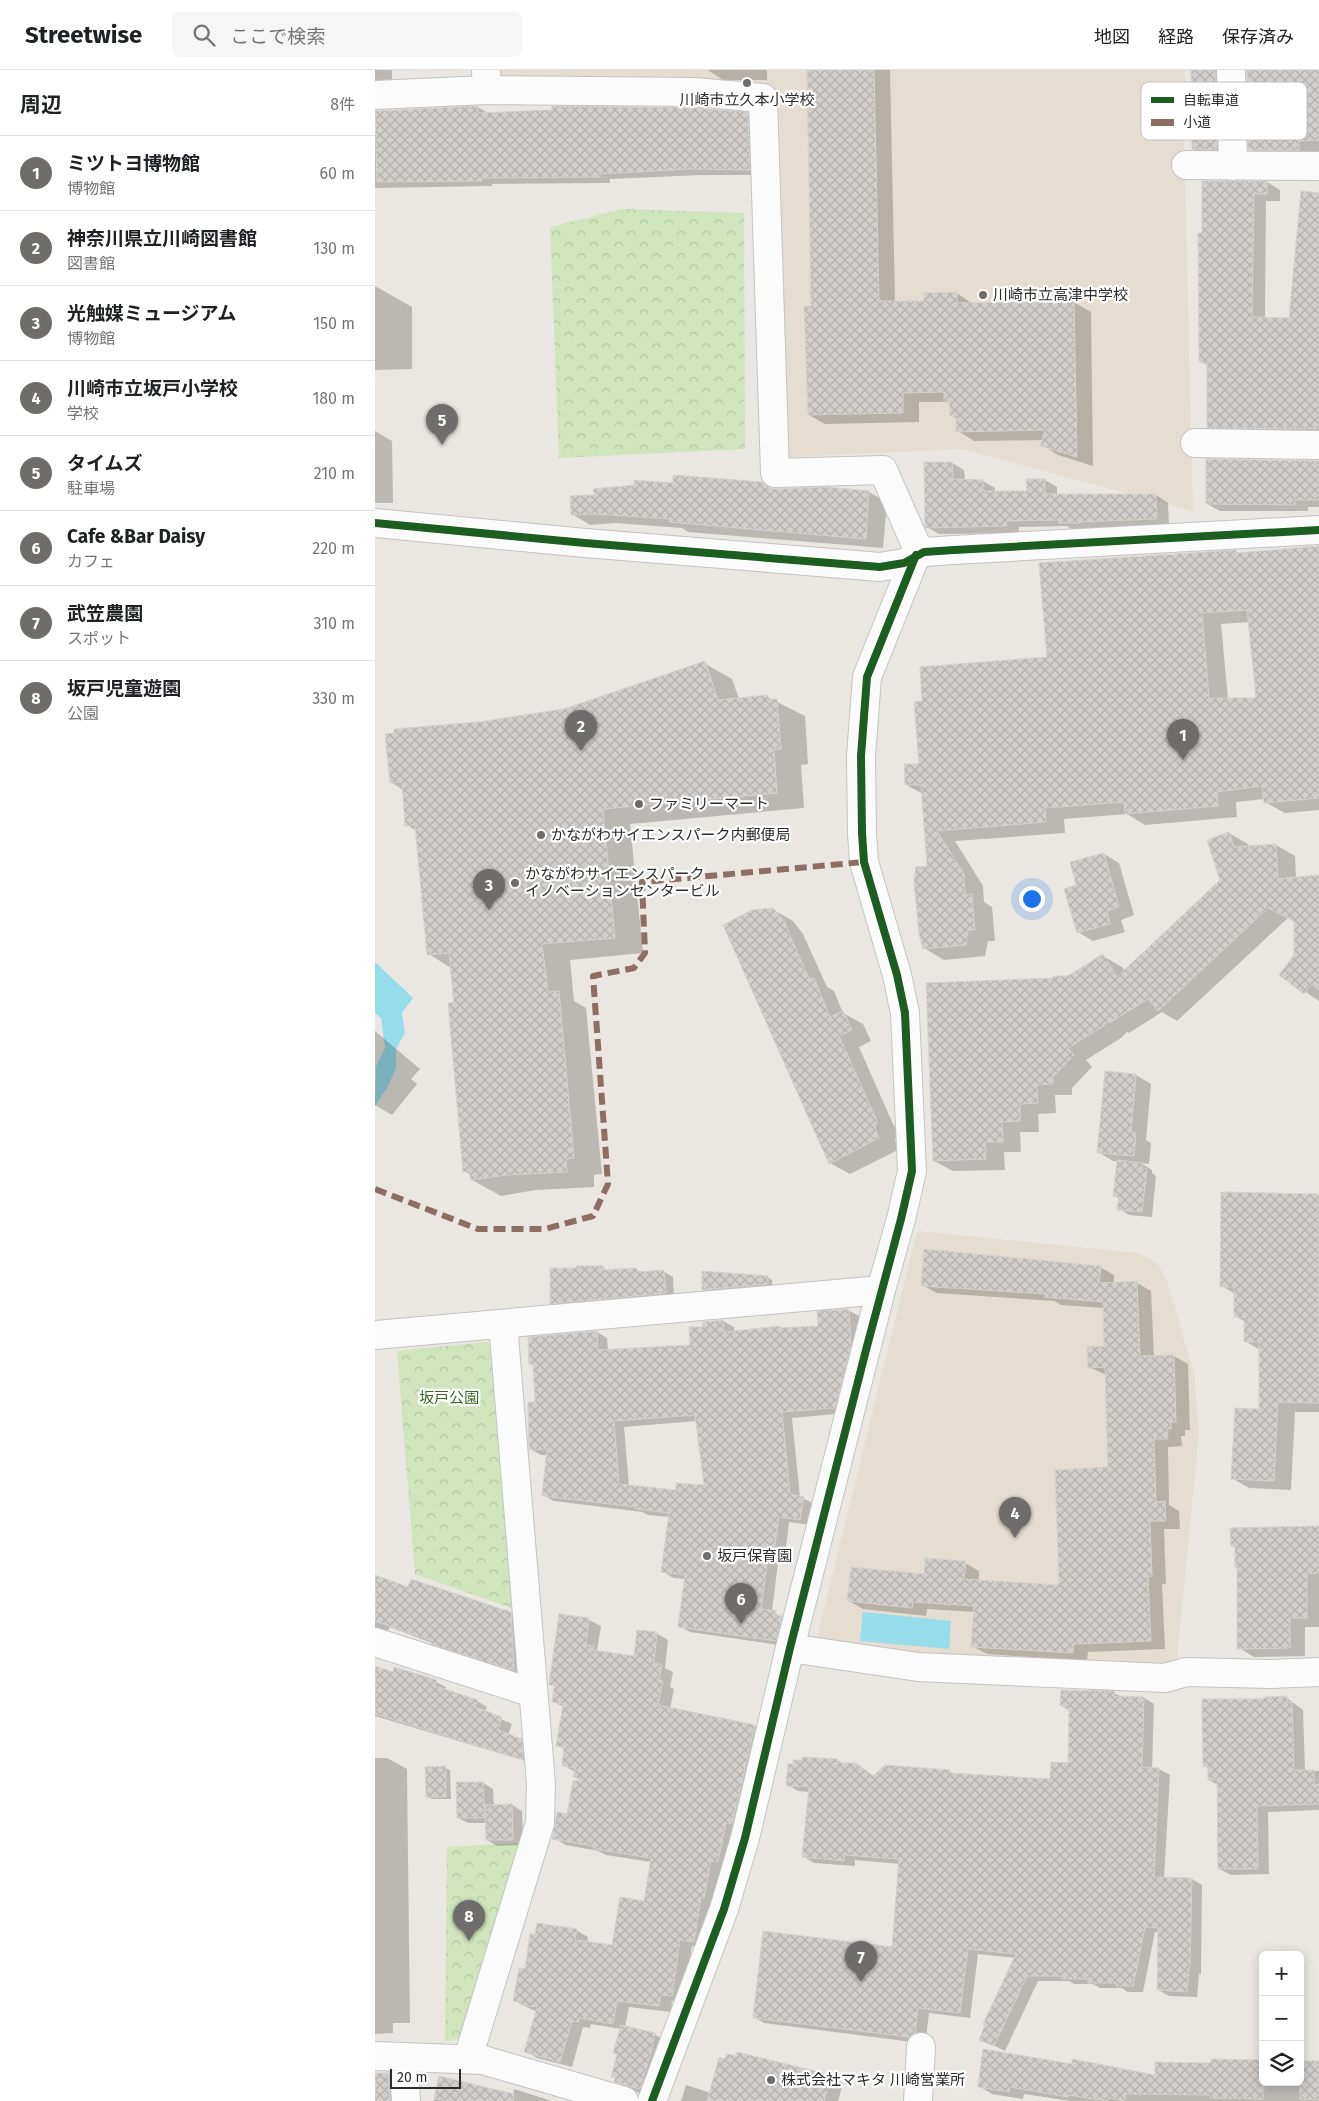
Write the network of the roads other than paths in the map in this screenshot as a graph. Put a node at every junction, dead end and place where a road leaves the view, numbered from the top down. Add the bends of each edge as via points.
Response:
1 (486, 80) edge
2 (375, 95) edge
3 (1232, 140) edge
4 (1187, 165) dead end
5 (1233, 166) junction
6 (1319, 166) edge
7 (1195, 443) dead end
8 (1319, 445) edge
9 (375, 523) edge
10 (1319, 530) edge
11 (918, 555) junction
12 (881, 1290) junction
13 (503, 1324) junction
14 (375, 1335) edge
15 (375, 1642) edge
16 (790, 1648) junction
17 (1319, 1672) edge
18 (533, 1693) junction
19 (921, 2047) dead end
20 (375, 2056) edge
21 (403, 2057) junction
22 (468, 2058) junction
23 (406, 2101) edge
24 (624, 2101) edge
25 (652, 2101) edge
26 (918, 2101) edge

1 - 2 street
1 - 11 street via 763,98 775,473 883,470
3 - 5 street
4 - 5 street
5 - 6 street
7 - 8 street
9 - 11 street via 880,566 904,563
10 - 11 street via 954,550
11 - 12 street via 867,677 861,756 864,862 905,1013 912,1171
12 - 13 street
12 - 16 street
13 - 14 street
13 - 18 street
15 - 18 street
16 - 17 street via 917,1667 1165,1678 1186,1672
16 - 25 street via 745,1838 726,1900
18 - 22 street via 541,1784 540,1823
19 - 26 street
20 - 21 street
21 - 22 street
21 - 23 street
22 - 24 street

